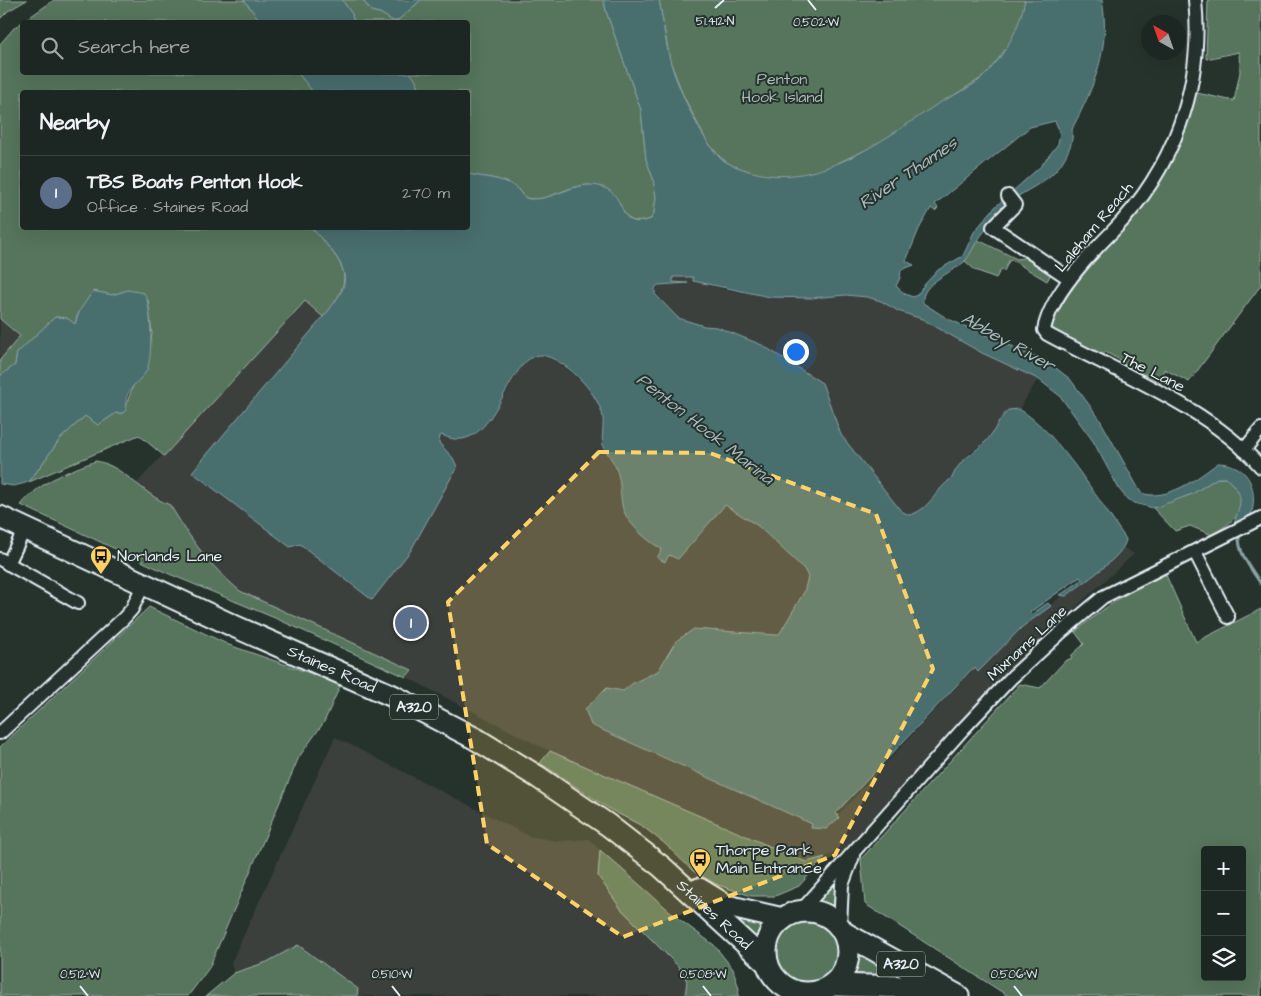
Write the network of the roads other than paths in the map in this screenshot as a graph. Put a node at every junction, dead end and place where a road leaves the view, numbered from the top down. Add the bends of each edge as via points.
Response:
1 (1195, 0) edge
2 (1010, 198) dead end
3 (1070, 279) junction
4 (1044, 330) joint
5 (1261, 428) edge
6 (1244, 450) junction
7 (1261, 467) edge
8 (0, 516) edge
9 (1261, 518) edge
10 (25, 528) junction
11 (1195, 552) junction
12 (4, 561) edge
13 (144, 583) junction
14 (78, 602) dead end
15 (1228, 617) dead end
16 (0, 733) edge
17 (858, 847) junction
18 (662, 867) junction
19 (791, 915) junction
20 (842, 930) junction
21 (767, 964) junction
22 (833, 985) junction
23 (948, 996) edge
24 (958, 996) edge

1 - 3 street, Laleham Reach via 1196,66 1188,105 1176,136 1140,198
2 - 3 street via 1013,209 993,227
3 - 4 street, Laleham Reach
4 - 6 street, The Lane via 1188,409
5 - 6 street
6 - 7 street, The Lane
8 - 10 main road, A320
9 - 11 street, Mixnams Lane
10 - 12 street
10 - 13 main road, A320
11 - 15 street
11 - 17 street, Mixnams Lane via 1103,597 1054,638 963,729
12 - 14 street
13 - 16 street via 124,618
13 - 18 main road, Staines Road / A320 via 393,696 476,739 602,820
17 - 19 street, Mixnams Lane
17 - 20 street, Mixnams Lane via 842,885
18 - 19 main road, Staines Road / A320 via 728,906
18 - 21 main road, Staines Road / A320
19 - 20 main road via 822,914
19 - 21 main road via 774,928 768,939
20 - 22 main road via 848,944 848,961 841,977
20 - 24 main road, A320
21 - 22 main road via 777,980 793,991 811,994
22 - 23 main road, A320 via 905,987

